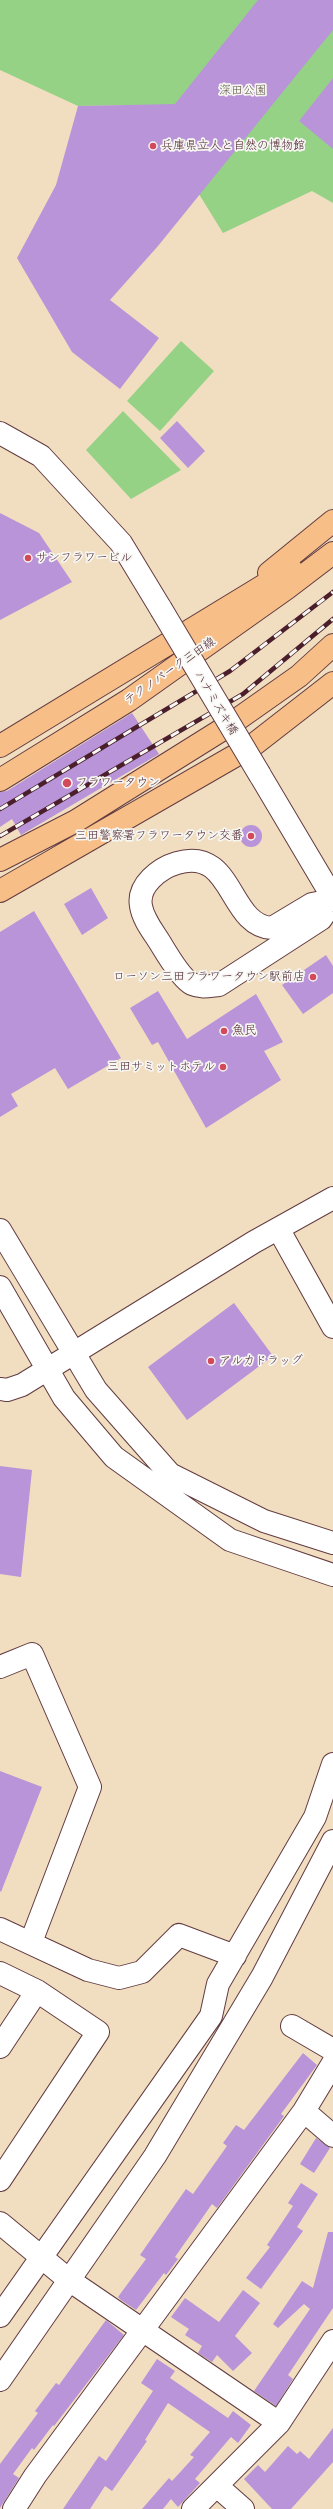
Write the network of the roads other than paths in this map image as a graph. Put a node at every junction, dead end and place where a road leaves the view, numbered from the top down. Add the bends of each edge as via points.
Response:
1 (0, 433) edge
2 (333, 521) edge
3 (333, 544) edge
4 (333, 553) edge
5 (220, 613) junction
6 (333, 645) edge
7 (333, 661) edge
8 (333, 683) edge
9 (0, 746) edge
10 (224, 762) junction
11 (0, 780) edge
12 (0, 860) edge
13 (0, 890) edge
14 (333, 900) edge
15 (333, 1198) edge
16 (0, 1230) edge
17 (279, 1230) junction
18 (0, 1287) edge
19 (333, 1327) edge
20 (74, 1353) junction
21 (48, 1369) junction
22 (0, 1389) edge
23 (333, 1544) edge
24 (333, 1574) edge
25 (0, 1667) edge
26 (333, 1764) edge
27 (333, 1840) edge
28 (0, 1929) edge
29 (31, 1942) junction
30 (235, 1956) junction
31 (0, 1972) edge
32 (37, 1991) junction
33 (292, 2026) dead end
34 (0, 2047) edge
35 (333, 2050) edge
36 (333, 2063) edge
37 (304, 2112) junction
38 (333, 2136) edge
39 (0, 2180) edge
40 (0, 2223) edge
41 (41, 2258) junction
42 (69, 2280) junction
43 (0, 2316) edge
44 (142, 2332) junction
45 (333, 2341) edge
46 (0, 2380) edge
47 (279, 2423) junction
48 (217, 2486) junction
49 (14, 2509) edge
50 (193, 2509) edge
51 (243, 2509) edge

1 - 14 street, ハナミズキ橋, bridge via 42,456 121,542
2 - 5 main road
3 - 5 main road
4 - 11 main road, テクノパーク三田線 via 129,700
5 - 9 main road
6 - 12 main road via 299,676 228,726 76,822
7 - 10 main road
8 - 10 main road via 252,746
10 - 13 main road
14 - 14 street via 321,919 219,985 203,987 191,984 170,959 140,905 147,882 161,871 187,861 201,862 218,871 246,912 264,927 272,928 312,904
15 - 17 street
16 - 20 street
17 - 19 street
17 - 20 street via 254,1242
18 - 21 street
20 - 21 street
20 - 23 street via 96,1390 170,1474 264,1521
21 - 22 street via 22,1385 7,1390
21 - 24 street via 64,1398 114,1457 139,1475 230,1540
25 - 29 street via 32,1654 90,1787
26 - 30 street via 315,1817
27 - 42 street via 262,1977 155,2156
28 - 29 street
29 - 30 street via 88,1970 119,1978 142,1972 179,1934
30 - 41 street via 218,1984 211,2016
31 - 32 street
32 - 34 street
32 - 39 street via 98,2032
33 - 35 street
36 - 37 street
37 - 38 street
37 - 44 street
40 - 41 street
41 - 42 street
41 - 43 street
42 - 44 street
42 - 46 street
44 - 47 street
44 - 49 street via 35,2476
45 - 47 street
47 - 48 street
48 - 50 street
48 - 51 street

